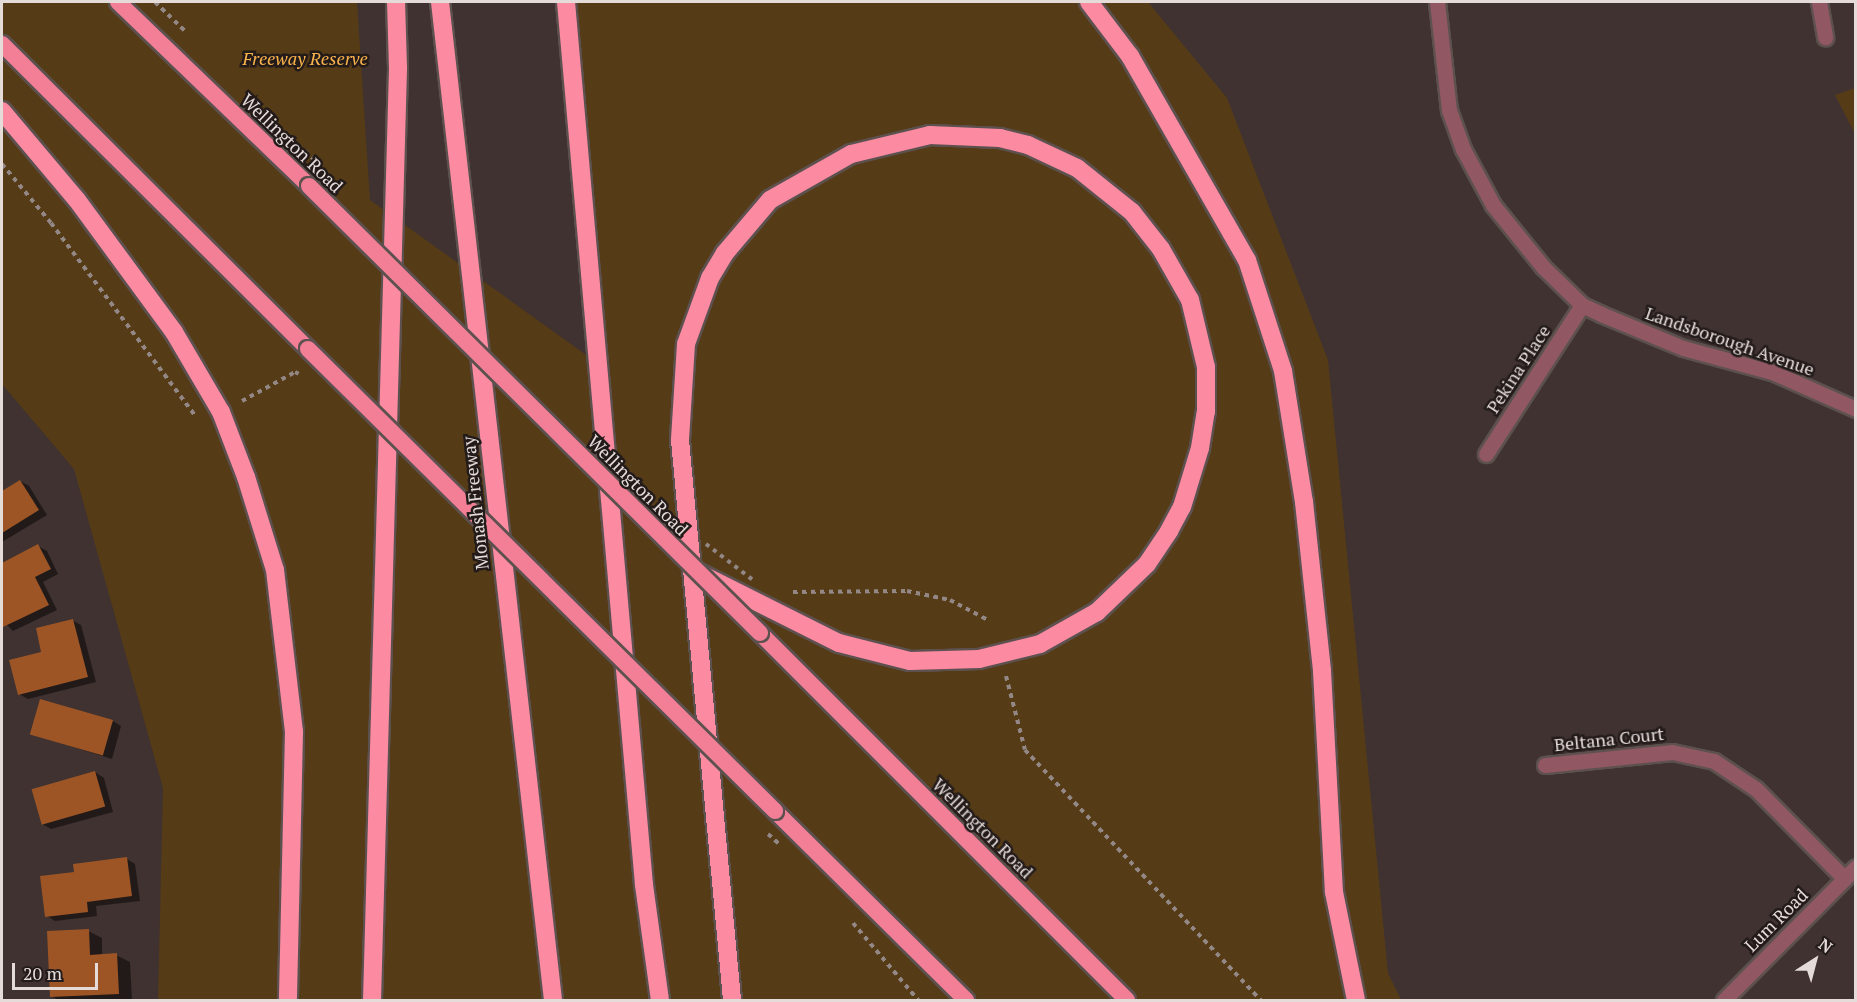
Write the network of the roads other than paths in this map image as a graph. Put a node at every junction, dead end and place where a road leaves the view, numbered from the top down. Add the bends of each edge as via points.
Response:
1 (118, 2) edge
2 (396, 2) edge
3 (440, 2) edge
4 (566, 2) edge
5 (1089, 2) edge
6 (1437, 2) edge
7 (1819, 2) edge
8 (1825, 37) dead end
9 (2, 44) edge
10 (2, 111) edge
11 (1582, 305) junction
12 (1856, 409) edge
13 (1486, 454) dead end
14 (699, 573) junction
15 (1545, 765) dead end
16 (1856, 867) edge
17 (1844, 878) junction
18 (288, 1000) edge
19 (372, 1000) edge
20 (553, 1000) edge
21 (660, 1000) edge
22 (732, 1000) edge
23 (966, 1000) edge
24 (1127, 1000) edge
25 (1356, 1000) edge
26 (1724, 1000) edge

1 - 14 highway, Wellington Road, bridge
2 - 19 highway via 398,68 382,520
3 - 20 highway, Monash Freeway
4 - 21 highway via 644,885
5 - 25 highway via 1130,56 1247,260 1283,371 1304,502 1322,671 1334,892
6 - 11 street, Landsborough Avenue via 1449,110 1473,172 1513,234
7 - 8 street
9 - 23 highway, bridge
10 - 18 highway via 77,200 168,323 221,412 246,477 275,570 294,732
11 - 12 street, Landsborough Avenue via 1671,344 1772,372
11 - 13 street, Pekina Place
14 - 22 highway, bridge via 760,594 839,643 910,661 955,662 1040,644 1097,612 1147,564 1182,507 1200,448 1206,412 1206,367 1190,300 1161,249 1132,212 1077,168 1028,145 974,135 930,135 851,154 819,168 770,200 732,244 710,278 686,344 680,441
14 - 24 highway, Wellington Road, bridge
15 - 17 street, Beltana Court via 1672,752 1714,761 1756,789
16 - 17 street, Lum Road
17 - 26 street, Lum Road

